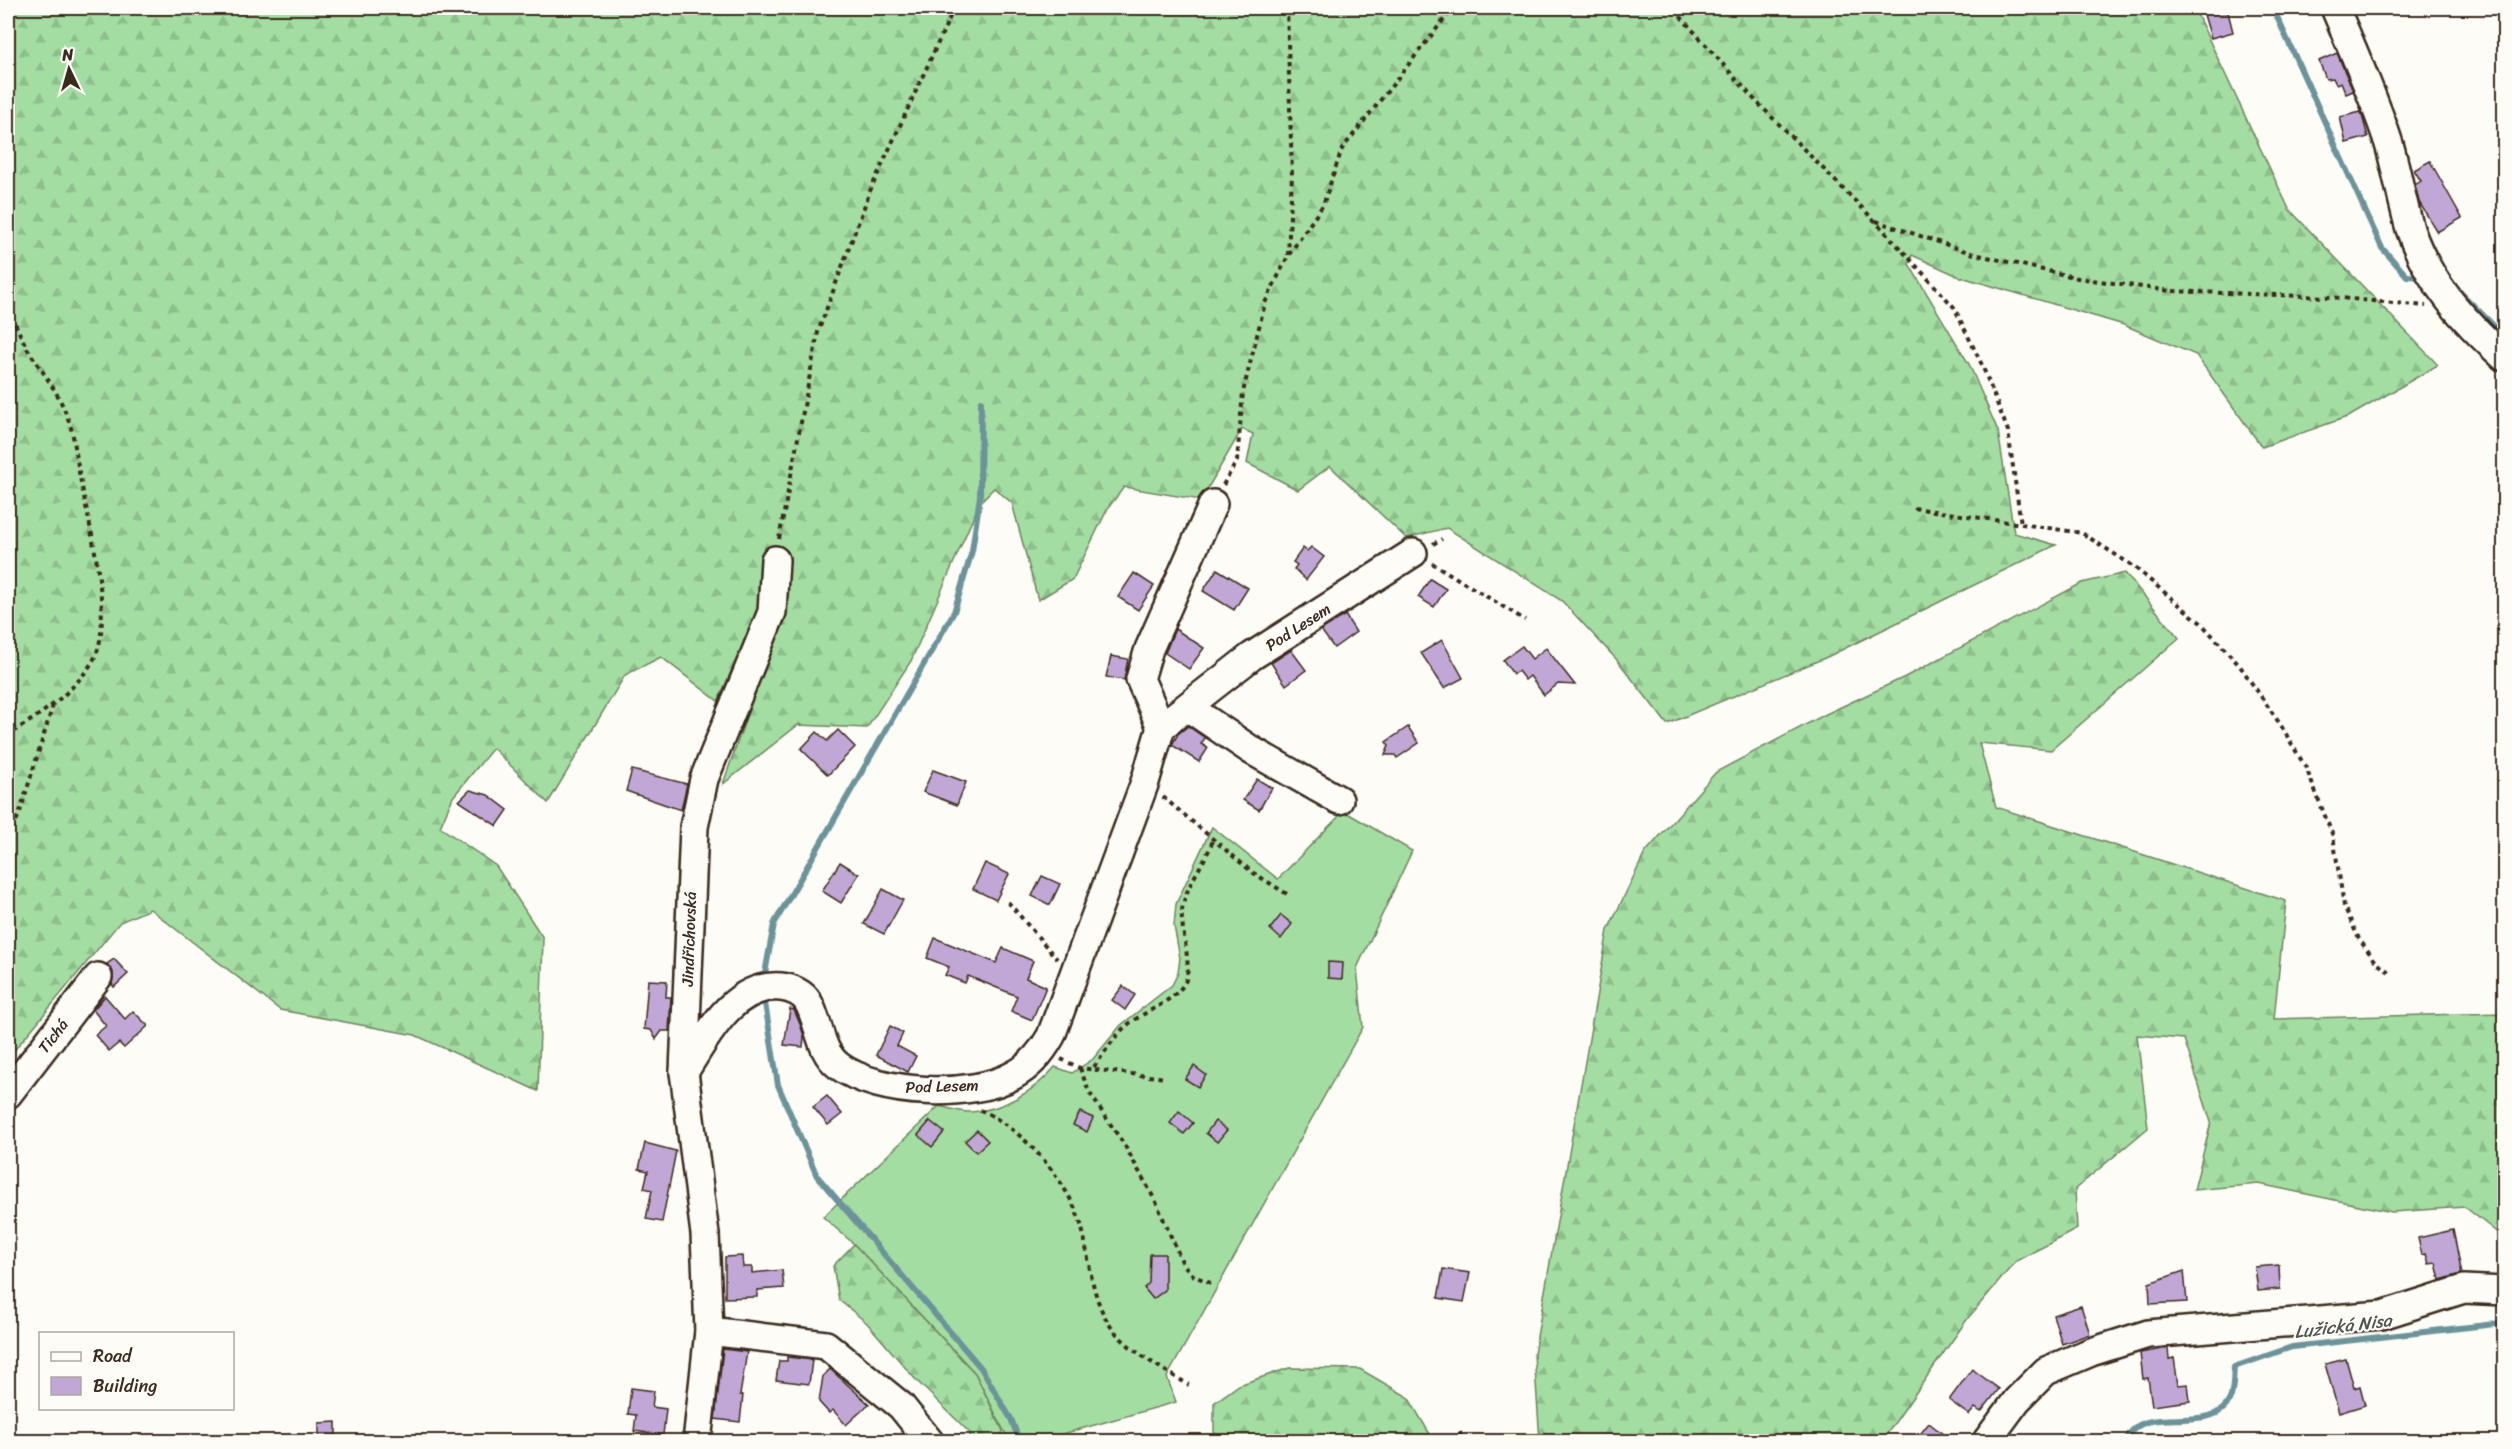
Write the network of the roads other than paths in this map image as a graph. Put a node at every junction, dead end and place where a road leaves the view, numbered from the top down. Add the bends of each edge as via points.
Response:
1 (2335, 8) edge
2 (2505, 357) edge
3 (1212, 504) road end
4 (1413, 553) road end
5 (775, 560) road end
6 (1189, 708) junction
7 (1161, 727) junction
8 (1339, 800) dead end
9 (98, 977) dead end
10 (684, 1072) junction
11 (8, 1094) edge
12 (2505, 1291) edge
13 (709, 1331) junction
14 (697, 1442) edge
15 (930, 1442) edge
16 (1986, 1442) edge

1 - 2 street via 2375,104 2410,228 2440,288
3 - 7 street via 1149,649 1140,679
4 - 6 street, Pod Lesem via 1252,656
5 - 10 street, Jindřichovská via 772,612 704,779 694,827
6 - 7 street, Pod Lesem
6 - 8 street via 1251,750
7 - 10 street, Pod Lesem via 1103,900 1051,1036 1024,1069 994,1083 928,1090 889,1087 853,1076 827,1052 806,998 784,987 754,990 734,1002
9 - 11 street, Tichá
10 - 13 street, Jindřichovská via 705,1234
12 - 16 street via 2464,1290 2382,1315 2148,1334 2046,1371 2033,1381
13 - 14 street, Jindřichovská
13 - 15 street via 826,1345 901,1406

